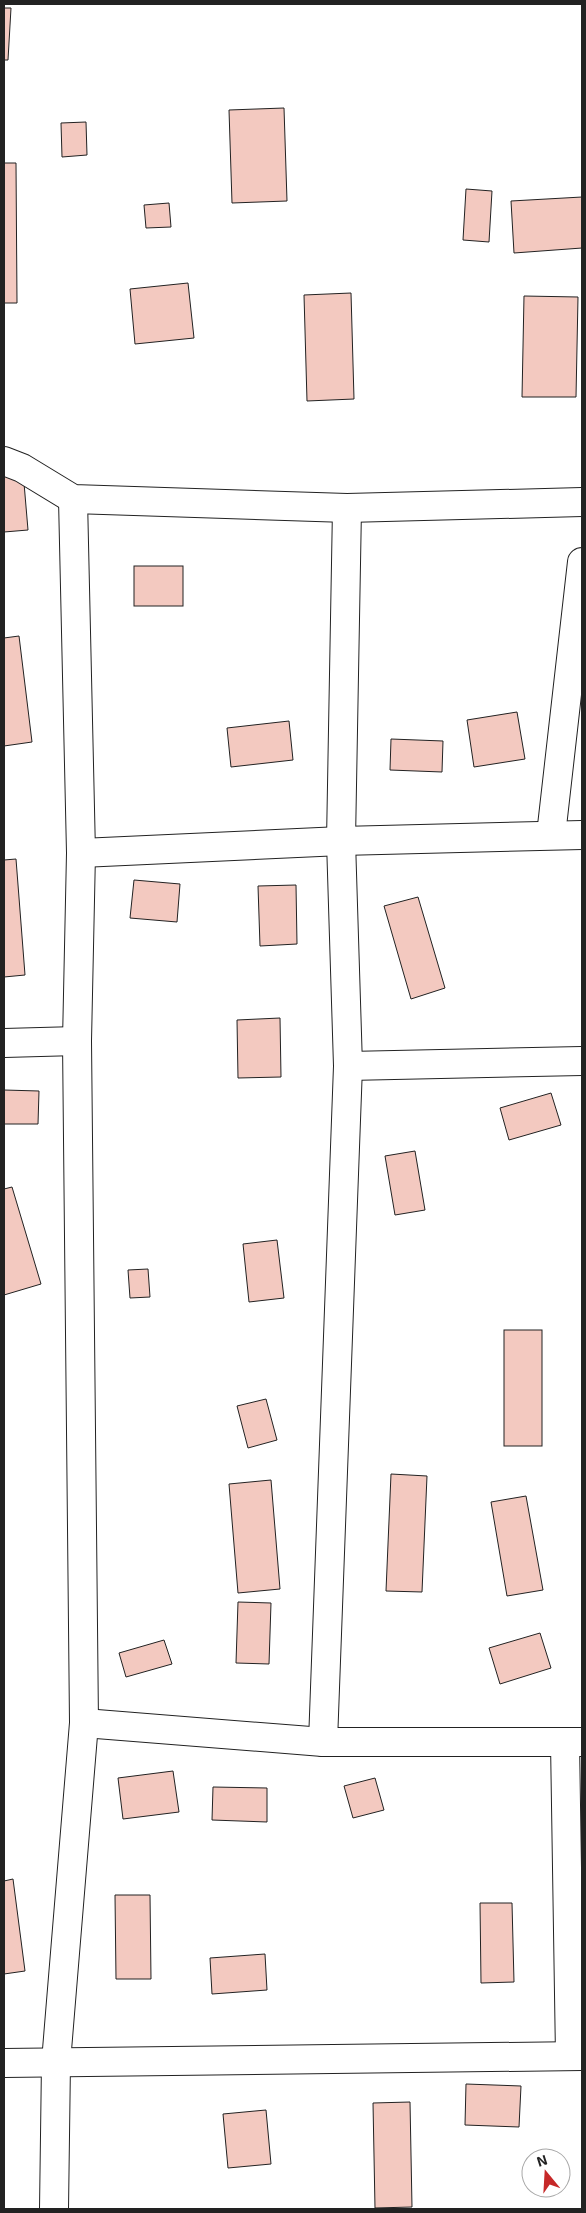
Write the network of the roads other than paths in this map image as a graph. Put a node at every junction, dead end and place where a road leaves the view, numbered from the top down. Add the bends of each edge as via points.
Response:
1 (4, 460) edge
2 (72, 499) junction
3 (582, 502) edge
4 (347, 508) junction
5 (582, 562) edge
6 (582, 834) edge
7 (552, 835) junction
8 (341, 840) junction
9 (81, 854) junction
10 (77, 1041) junction
11 (4, 1044) edge
12 (582, 1061) edge
13 (348, 1066) junction
14 (84, 1723) junction
15 (323, 1742) junction
16 (574, 1742) edge
17 (576, 2056) edge
18 (56, 2062) junction
19 (4, 2063) edge
20 (54, 2209) edge

1 - 2 street
2 - 4 street
2 - 9 street
3 - 4 street
4 - 8 street
5 - 7 street
6 - 7 street
7 - 8 street
8 - 9 street
8 - 13 street
9 - 10 street
10 - 11 street
10 - 14 street
12 - 13 street
13 - 15 street
14 - 15 street
14 - 18 street
15 - 16 street
16 - 17 street
17 - 18 street
18 - 19 street
18 - 20 street

